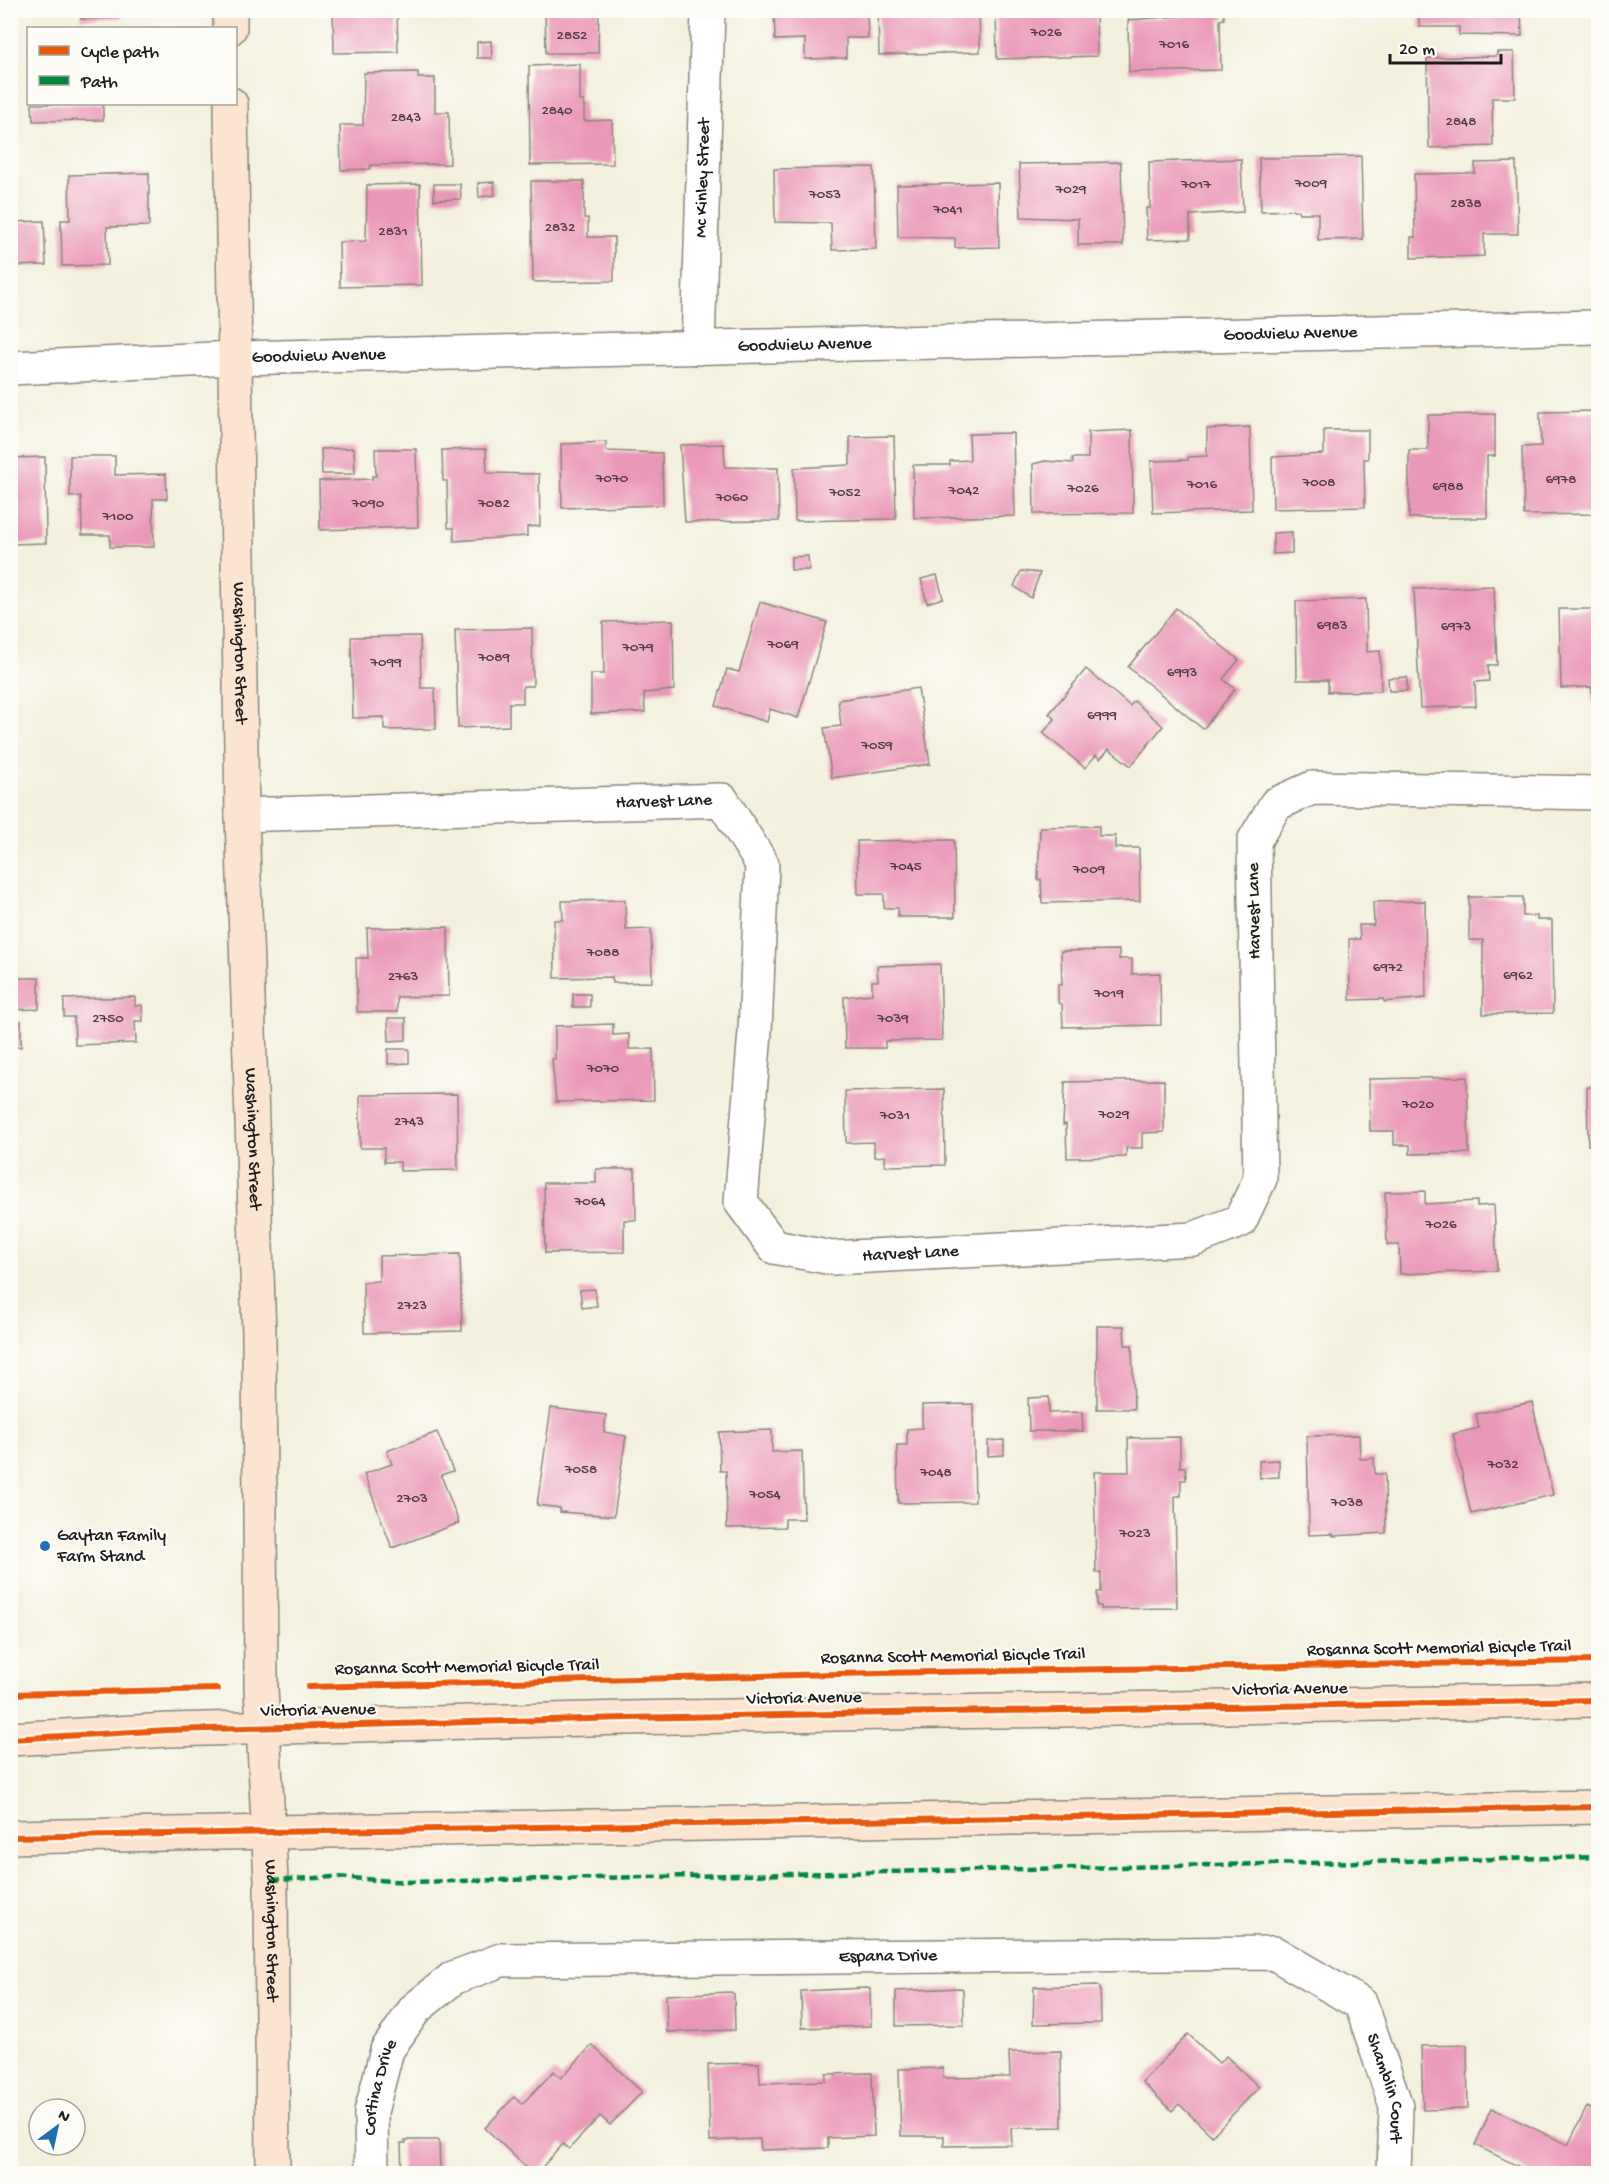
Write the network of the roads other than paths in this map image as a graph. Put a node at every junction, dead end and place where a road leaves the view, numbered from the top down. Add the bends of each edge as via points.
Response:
1 (230, 10) edge
2 (708, 10) edge
3 (230, 27) edge
4 (231, 105) edge
5 (1599, 327) edge
6 (698, 348) junction
7 (236, 358) junction
8 (10, 368) edge
9 (1599, 793) edge
10 (242, 815) junction
11 (1599, 1700) edge
12 (263, 1727) junction
13 (10, 1739) edge
14 (1599, 1807) edge
15 (268, 1832) junction
16 (10, 1837) edge
17 (1361, 2004) joint
18 (415, 2009) joint
19 (273, 2174) edge
20 (372, 2174) edge
21 (1394, 2174) edge

1 - 3 main road
2 - 6 street, Mc Kinley Street
4 - 7 main road, Washington Street
5 - 6 street, Goodview Avenue
6 - 7 street, Goodview Avenue
7 - 8 street, Goodview Avenue
7 - 10 main road, Washington Street
9 - 10 street, Harvest Lane via 1312,788 1276,804 1254,841 1260,1179 1240,1221 1193,1239 832,1258 774,1247 741,1202 762,864 722,800
10 - 12 main road, Washington Street via 259,1335
11 - 12 main road, Victoria Avenue
12 - 13 main road, Victoria Avenue
12 - 15 main road, Washington Street
14 - 15 main road
15 - 16 main road
15 - 19 main road, Washington Street
17 - 18 street, Espana Drive via 1274,1953 501,1960 453,1978
17 - 21 street, Shamblin Court via 1396,2106
18 - 20 street, Cortina Drive via 387,2050 381,2071 371,2112

